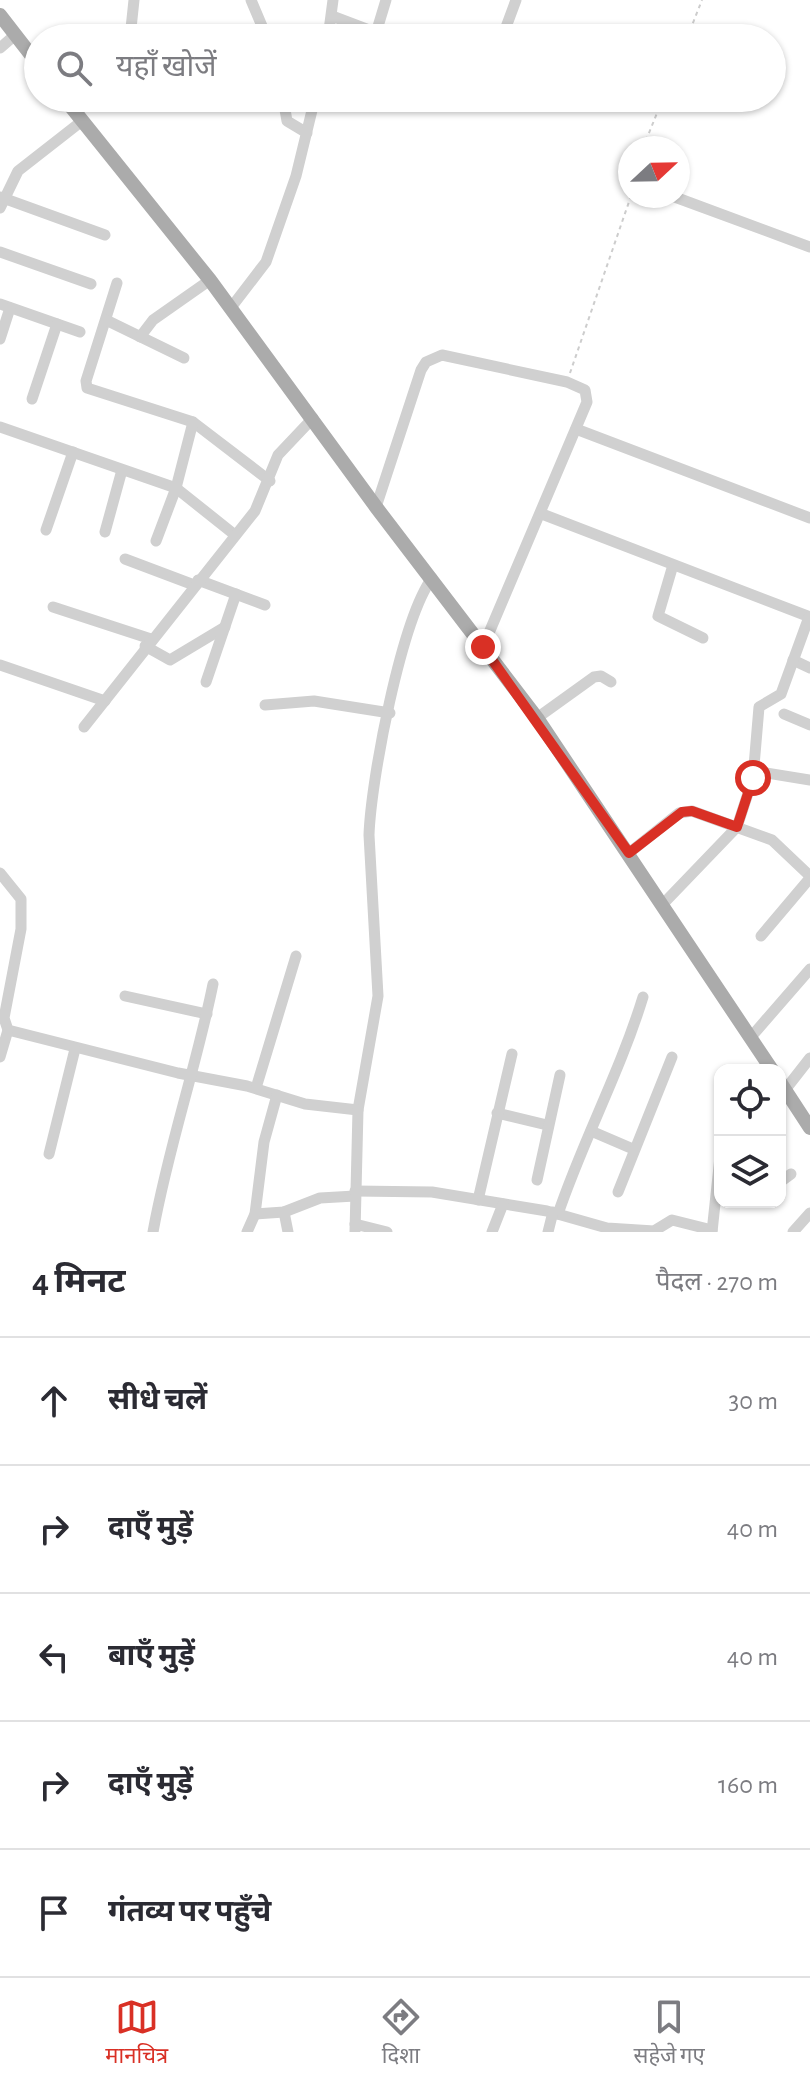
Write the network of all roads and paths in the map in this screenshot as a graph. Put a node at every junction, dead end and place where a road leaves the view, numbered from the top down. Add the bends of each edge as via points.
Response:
1 (134, 0) edge
2 (251, 0) edge
3 (333, 0) edge
4 (386, 0) edge
5 (516, 0) edge
6 (702, 0) edge
7 (0, 15) edge
8 (332, 16) junction
9 (131, 24) edge
10 (261, 24) edge
11 (331, 24) edge
12 (353, 24) edge
13 (379, 24) edge
14 (507, 24) edge
15 (693, 24) edge
16 (15, 35) junction
17 (24, 46) edge
18 (0, 48) edge
19 (75, 112) edge
20 (285, 112) edge
21 (312, 112) edge
22 (657, 112) edge
23 (82, 121) junction
24 (307, 133) junction
25 (648, 136) edge
26 (1, 201) edge
27 (690, 203) edge
28 (627, 208) edge
29 (105, 235) dead end
30 (810, 247) edge
31 (0, 252) edge
32 (210, 280) junction
33 (117, 283) dead end
34 (91, 284) dead end
35 (5, 306) edge
36 (230, 309) junction
37 (106, 320) junction
38 (57, 324) junction
39 (80, 332) dead end
40 (140, 337) junction
41 (0, 339) edge
42 (184, 358) dead end
43 (567, 382) junction
44 (32, 399) dead end
45 (313, 418) junction
46 (193, 422) junction
47 (0, 427) edge
48 (576, 429) junction
49 (73, 452) junction
50 (122, 470) junction
51 (270, 481) junction
52 (176, 488) junction
53 (376, 507) junction
54 (542, 514) junction
55 (810, 518) edge
56 (46, 530) dead end
57 (105, 532) dead end
58 (235, 535) junction
59 (156, 541) dead end
60 (125, 559) dead end
61 (673, 565) junction
62 (432, 578) junction
63 (196, 583) junction
64 (236, 594) junction
65 (265, 605) dead end
66 (53, 607) dead end
67 (810, 617) edge
68 (225, 627) junction
69 (703, 638) dead end
70 (148, 643) junction
71 (483, 647) junction
72 (793, 660) junction
73 (0, 665) edge
74 (810, 668) edge
75 (206, 682) dead end
76 (611, 682) dead end
77 (105, 701) junction
78 (265, 705) dead end
79 (390, 713) junction
80 (784, 714) dead end
81 (537, 718) junction
82 (810, 725) edge
83 (84, 727) dead end
84 (754, 771) junction
85 (810, 780) edge
86 (737, 827) junction
87 (629, 853) junction
88 (0, 873) edge
89 (810, 877) edge
90 (663, 904) junction
91 (761, 936) dead end
92 (296, 956) dead end
93 (810, 969) edge
94 (213, 984) dead end
95 (125, 996) dead end
96 (643, 997) dead end
97 (207, 1014) junction
98 (8, 1030) junction
99 (751, 1037) junction
100 (75, 1049) junction
101 (512, 1054) dead end
102 (0, 1057) edge
103 (672, 1057) dead end
104 (810, 1058) edge
105 (768, 1064) edge
106 (560, 1075) dead end
107 (193, 1076) junction
108 (786, 1082) edge
109 (256, 1088) junction
110 (786, 1092) edge
111 (277, 1095) junction
112 (358, 1110) junction
113 (497, 1113) junction
114 (547, 1125) junction
115 (810, 1128) edge
116 (591, 1131) junction
117 (633, 1149) junction
118 (49, 1154) dead end
119 (791, 1174) dead end
120 (786, 1178) edge
121 (537, 1180) dead end
122 (618, 1192) dead end
123 (355, 1194) junction
124 (478, 1200) junction
125 (503, 1204) junction
126 (715, 1208) edge
127 (284, 1212) junction
128 (555, 1213) junction
129 (810, 1213) edge
130 (255, 1214) junction
131 (355, 1228) edge
132 (607, 1230) edge
133 (712, 1231) edge
134 (153, 1232) edge
135 (247, 1232) edge
136 (288, 1232) edge
137 (387, 1232) edge
138 (492, 1232) edge
139 (548, 1232) edge
140 (793, 1232) edge

1 - 9 street
2 - 10 street
3 - 8 street
4 - 13 street
5 - 14 street
6 - 15 path
7 - 16 main road
8 - 11 street
8 - 12 street
16 - 17 main road
16 - 18 street
19 - 23 main road
20 - 24 street via 287,121
21 - 24 street
22 - 25 path
23 - 26 street via 18,171
23 - 32 main road
24 - 36 street via 266,262
26 - 29 street
27 - 30 street
28 - 43 path
31 - 34 street
32 - 36 main road
32 - 40 street via 153,320
33 - 37 street
35 - 38 street
35 - 41 street
36 - 45 main road
37 - 40 street
37 - 46 street via 87,388
38 - 39 street
38 - 44 street
40 - 42 street
43 - 48 street via 581,386 587,396
43 - 53 street via 433,357 421,370
45 - 51 street via 278,455
45 - 53 main road
46 - 51 street
46 - 52 street
47 - 49 street
48 - 54 street
48 - 55 street
49 - 50 street
49 - 56 street
50 - 52 street
50 - 57 street
51 - 58 street
52 - 58 street
52 - 59 street
53 - 62 main road
54 - 61 street
54 - 71 street
58 - 63 street
60 - 63 street
61 - 67 street
61 - 69 street via 658,616
62 - 71 main road
62 - 79 street via 414,612
63 - 64 street
63 - 70 street
64 - 65 street
64 - 68 street
66 - 70 street
67 - 72 street
68 - 70 street via 170,660
68 - 75 street
70 - 77 street
71 - 81 main road
72 - 74 street
72 - 84 street via 778,698 759,707
73 - 77 street
76 - 81 street via 594,677
77 - 83 street
78 - 79 street via 306,700
79 - 112 street via 370,821 378,996
80 - 82 street
81 - 87 main road
84 - 85 street
84 - 86 street
86 - 87 street via 682,812
86 - 89 street via 778,844
86 - 90 street
87 - 90 main road
88 - 98 street via 21,899 21,929 4,1018
89 - 91 street
90 - 99 main road
92 - 109 street
93 - 99 street
94 - 97 street
95 - 97 street
96 - 116 street
97 - 107 street
98 - 100 street
98 - 102 street
99 - 105 main road
100 - 107 street
100 - 118 street
101 - 113 street
103 - 117 street
104 - 108 street
106 - 114 street
107 - 109 street
107 - 134 street via 164,1172
109 - 111 street
110 - 115 main road
111 - 112 street via 320,1108
111 - 130 street via 264,1142
112 - 123 street
113 - 114 street
113 - 124 street
114 - 121 street
116 - 117 street
116 - 128 street
117 - 122 street
119 - 120 street
123 - 124 street via 404,1189
123 - 127 street via 320,1198
123 - 131 street
124 - 125 street
125 - 128 street
125 - 138 street
126 - 133 street
127 - 130 street
127 - 136 street
128 - 132 street
128 - 139 street
129 - 140 street
130 - 135 street
131 - 137 street
132 - 133 street via 654,1231 672,1220

